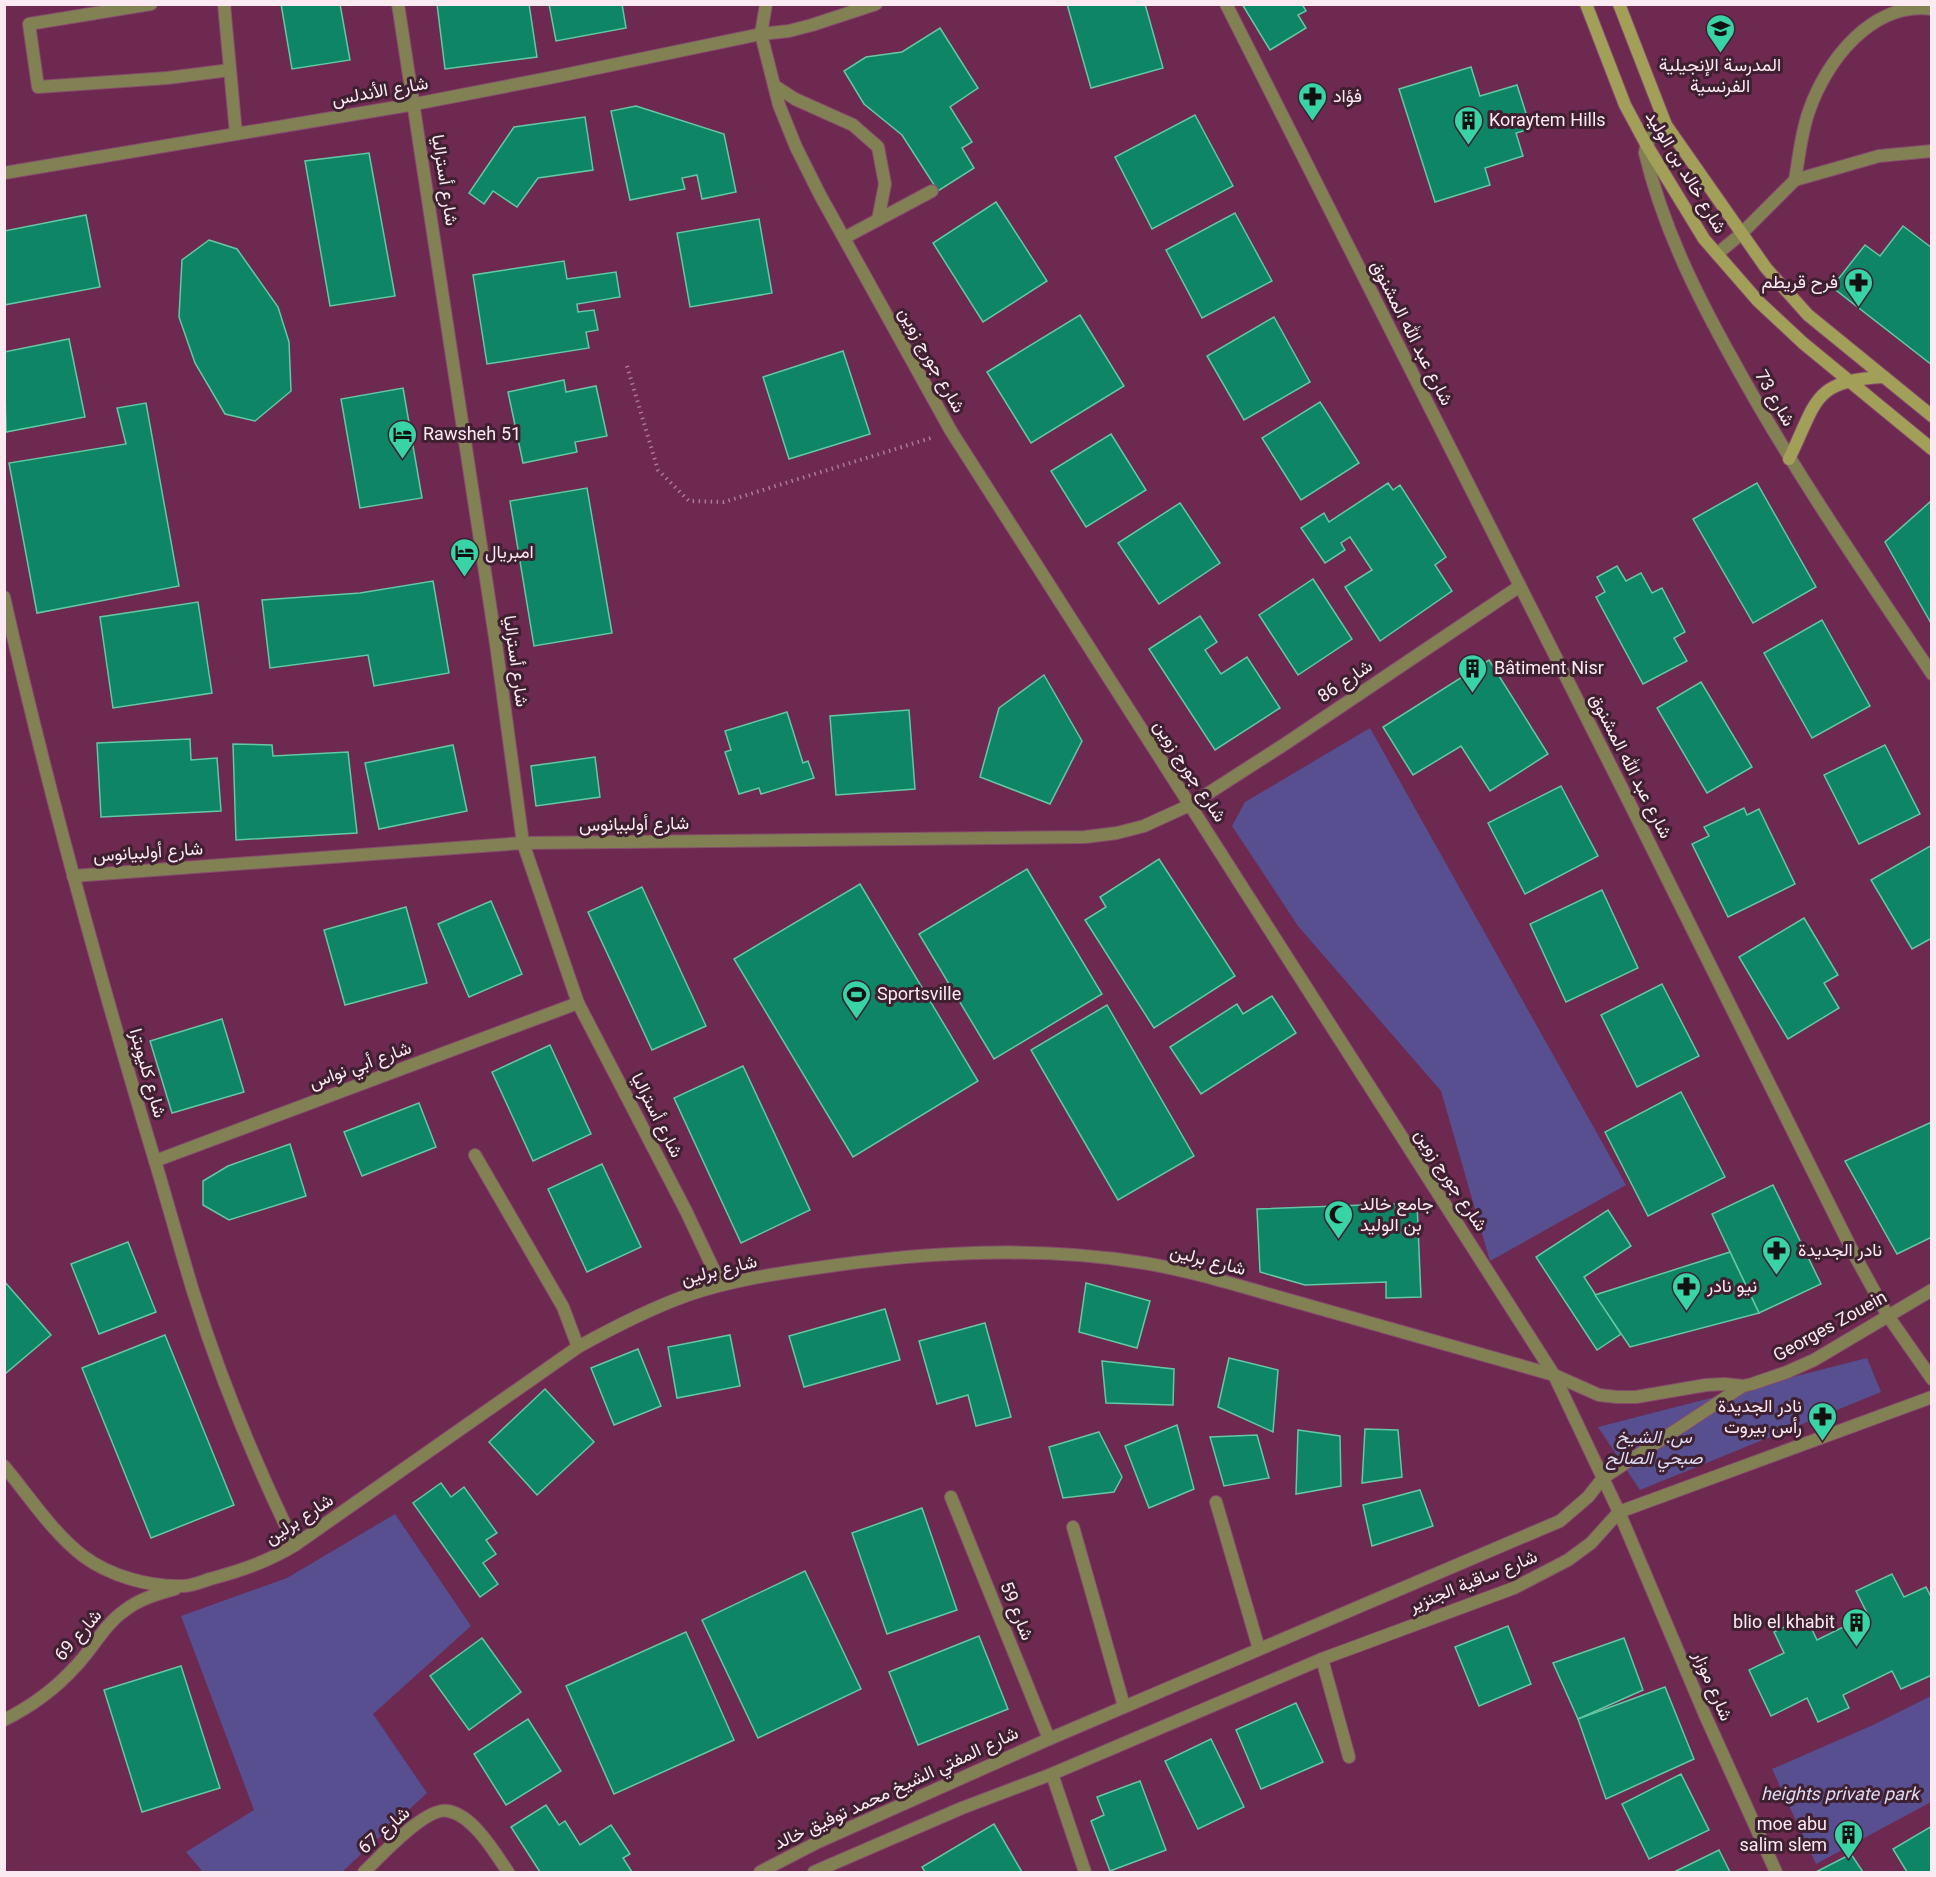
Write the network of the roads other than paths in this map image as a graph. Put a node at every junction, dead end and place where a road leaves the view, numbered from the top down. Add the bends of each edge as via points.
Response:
1 (151, 4) edge
2 (224, 4) edge
3 (398, 4) edge
4 (766, 4) edge
5 (876, 4) edge
6 (1226, 4) edge
7 (1586, 4) edge
8 (1619, 4) edge
9 (1932, 9) edge
10 (760, 34) junction
11 (230, 70) junction
12 (775, 86) junction
13 (415, 104) junction
14 (1666, 125) junction
15 (236, 134) junction
16 (1646, 144) junction
17 (1932, 151) edge
18 (4, 173) edge
19 (1795, 180) junction
20 (932, 191) dead end
21 (878, 220) junction
22 (1741, 234) junction
23 (844, 238) junction
24 (1717, 254) junction
25 (1884, 377) junction
26 (1847, 381) junction
27 (1932, 416) edge
28 (1932, 449) edge
29 (1789, 459) junction
30 (1520, 586) junction
31 (4, 597) edge
32 (1932, 674) edge
33 (1190, 805) junction
34 (523, 843) junction
35 (73, 876) junction
36 (578, 1003) junction
37 (475, 1155) dead end
38 (155, 1161) junction
39 (721, 1286) junction
40 (1932, 1290) edge
41 (1888, 1316) junction
42 (578, 1347) junction
43 (1554, 1375) junction
44 (1932, 1379) edge
45 (1743, 1386) junction
46 (1932, 1397) edge
47 (4, 1466) edge
48 (1603, 1478) junction
49 (951, 1497) dead end
50 (1216, 1502) dead end
51 (1619, 1512) junction
52 (1073, 1527) dead end
53 (294, 1545) junction
54 (185, 1586) junction
55 (1259, 1649) junction
56 (1322, 1659) junction
57 (1124, 1706) junction
58 (4, 1720) edge
59 (1048, 1739) junction
60 (1350, 1757) dead end
61 (1052, 1774) junction
62 (364, 1872) edge
63 (508, 1872) edge
64 (760, 1872) edge
65 (814, 1872) edge
66 (1085, 1872) edge
67 (1776, 1872) edge

1 - 11 street via 29,24 38,87
2 - 11 street
3 - 13 street, شارع أستراليا
4 - 10 street
5 - 10 street, شارع الأندلس via 789,31
6 - 30 street, شارع عبد الله المشنوق
7 - 16 main road, شارع خالد بن الوليد via 1625,105
8 - 14 main road, شارع خالد بن الوليد
9 - 19 street via 1918,7 1896,12 1869,26 1848,45 1818,87 1808,114
10 - 12 street, شارع جورج زوين
10 - 13 street, شارع الأندلس
11 - 15 street
12 - 21 street via 853,124 878,147 885,184
12 - 23 street, شارع جورج زوين via 796,147
13 - 15 street, شارع الأندلس
13 - 34 street, شارع أستراليا
14 - 16 street
14 - 22 main road, شارع خالد بن الوليد
15 - 18 street, شارع الأندلس
16 - 24 main road, شارع خالد بن الوليد
16 - 29 street, شارع 73 via 1661,208 1681,259 1706,313
17 - 19 street via 1879,156
19 - 22 street
20 - 21 street
21 - 23 street
22 - 24 street
22 - 25 main road, شارع خالد بن الوليد via 1808,315
23 - 33 street, شارع جورج زوين via 951,431
24 - 26 main road, شارع خالد بن الوليد via 1758,301
25 - 26 main road
25 - 27 main road, شارع خالد بن الوليد
26 - 28 main road, شارع خالد بن الوليد
26 - 29 main road via 1828,389 1818,400
29 - 32 street, شارع 73
30 - 33 street, شارع 86
30 - 41 street, شارع عبد الله المشنوق
31 - 35 street, شارع كليوبترا
33 - 34 street, شارع أولبيانوس via 1144,826 1084,837
33 - 43 street, شارع جورج زوين
34 - 35 street, شارع أولبيانوس
34 - 36 street, شارع أستراليا
35 - 38 street, شارع كليوبترا
36 - 38 street, شارع أبي نواس
36 - 39 street, شارع أستراليا via 686,1210
37 - 42 street via 563,1307
38 - 53 street, شارع كليوبترا via 222,1374 261,1476
39 - 42 street, شارع برلين via 657,1306
39 - 43 street, شارع برلين via 875,1259 1021,1251 1082,1254 1146,1263 1227,1283
40 - 41 street, Georges Zouein
41 - 44 street, شارع عبد الله المشنوق
41 - 45 street, Georges Zouein via 1814,1360
42 - 53 street, شارع برلين
43 - 45 street, Georges Zouein via 1599,1395 1617,1397 1706,1385
43 - 48 street, شارع جورج زوين
45 - 48 street, Georges Zouein
46 - 51 street, شارع ساقية الجنزير
47 - 54 street, شارع برلين via 61,1536 84,1557 126,1578
48 - 51 street, شارع جورج زوين
48 - 55 street, شارع ساقية الجنزير via 1560,1521
49 - 59 street, شارع 59
50 - 55 street
51 - 56 street, شارع ساقية الجنزير via 1591,1543 1568,1560 1514,1588
51 - 67 street, شارع موزار
52 - 57 street
53 - 54 street, شارع برلين via 247,1569
54 - 58 street, شارع 69 via 152,1596 123,1611 74,1669
55 - 57 street, شارع ساقية الجنزير
56 - 60 street
56 - 61 street, شارع ساقية الجنزير
57 - 59 street, شارع ساقية الجنزير
59 - 64 street, شارع المفتي الشيخ محمد توفيق خالد
61 - 65 street
61 - 66 street
62 - 63 street, شارع 67 via 421,1820 447,1810 477,1830

